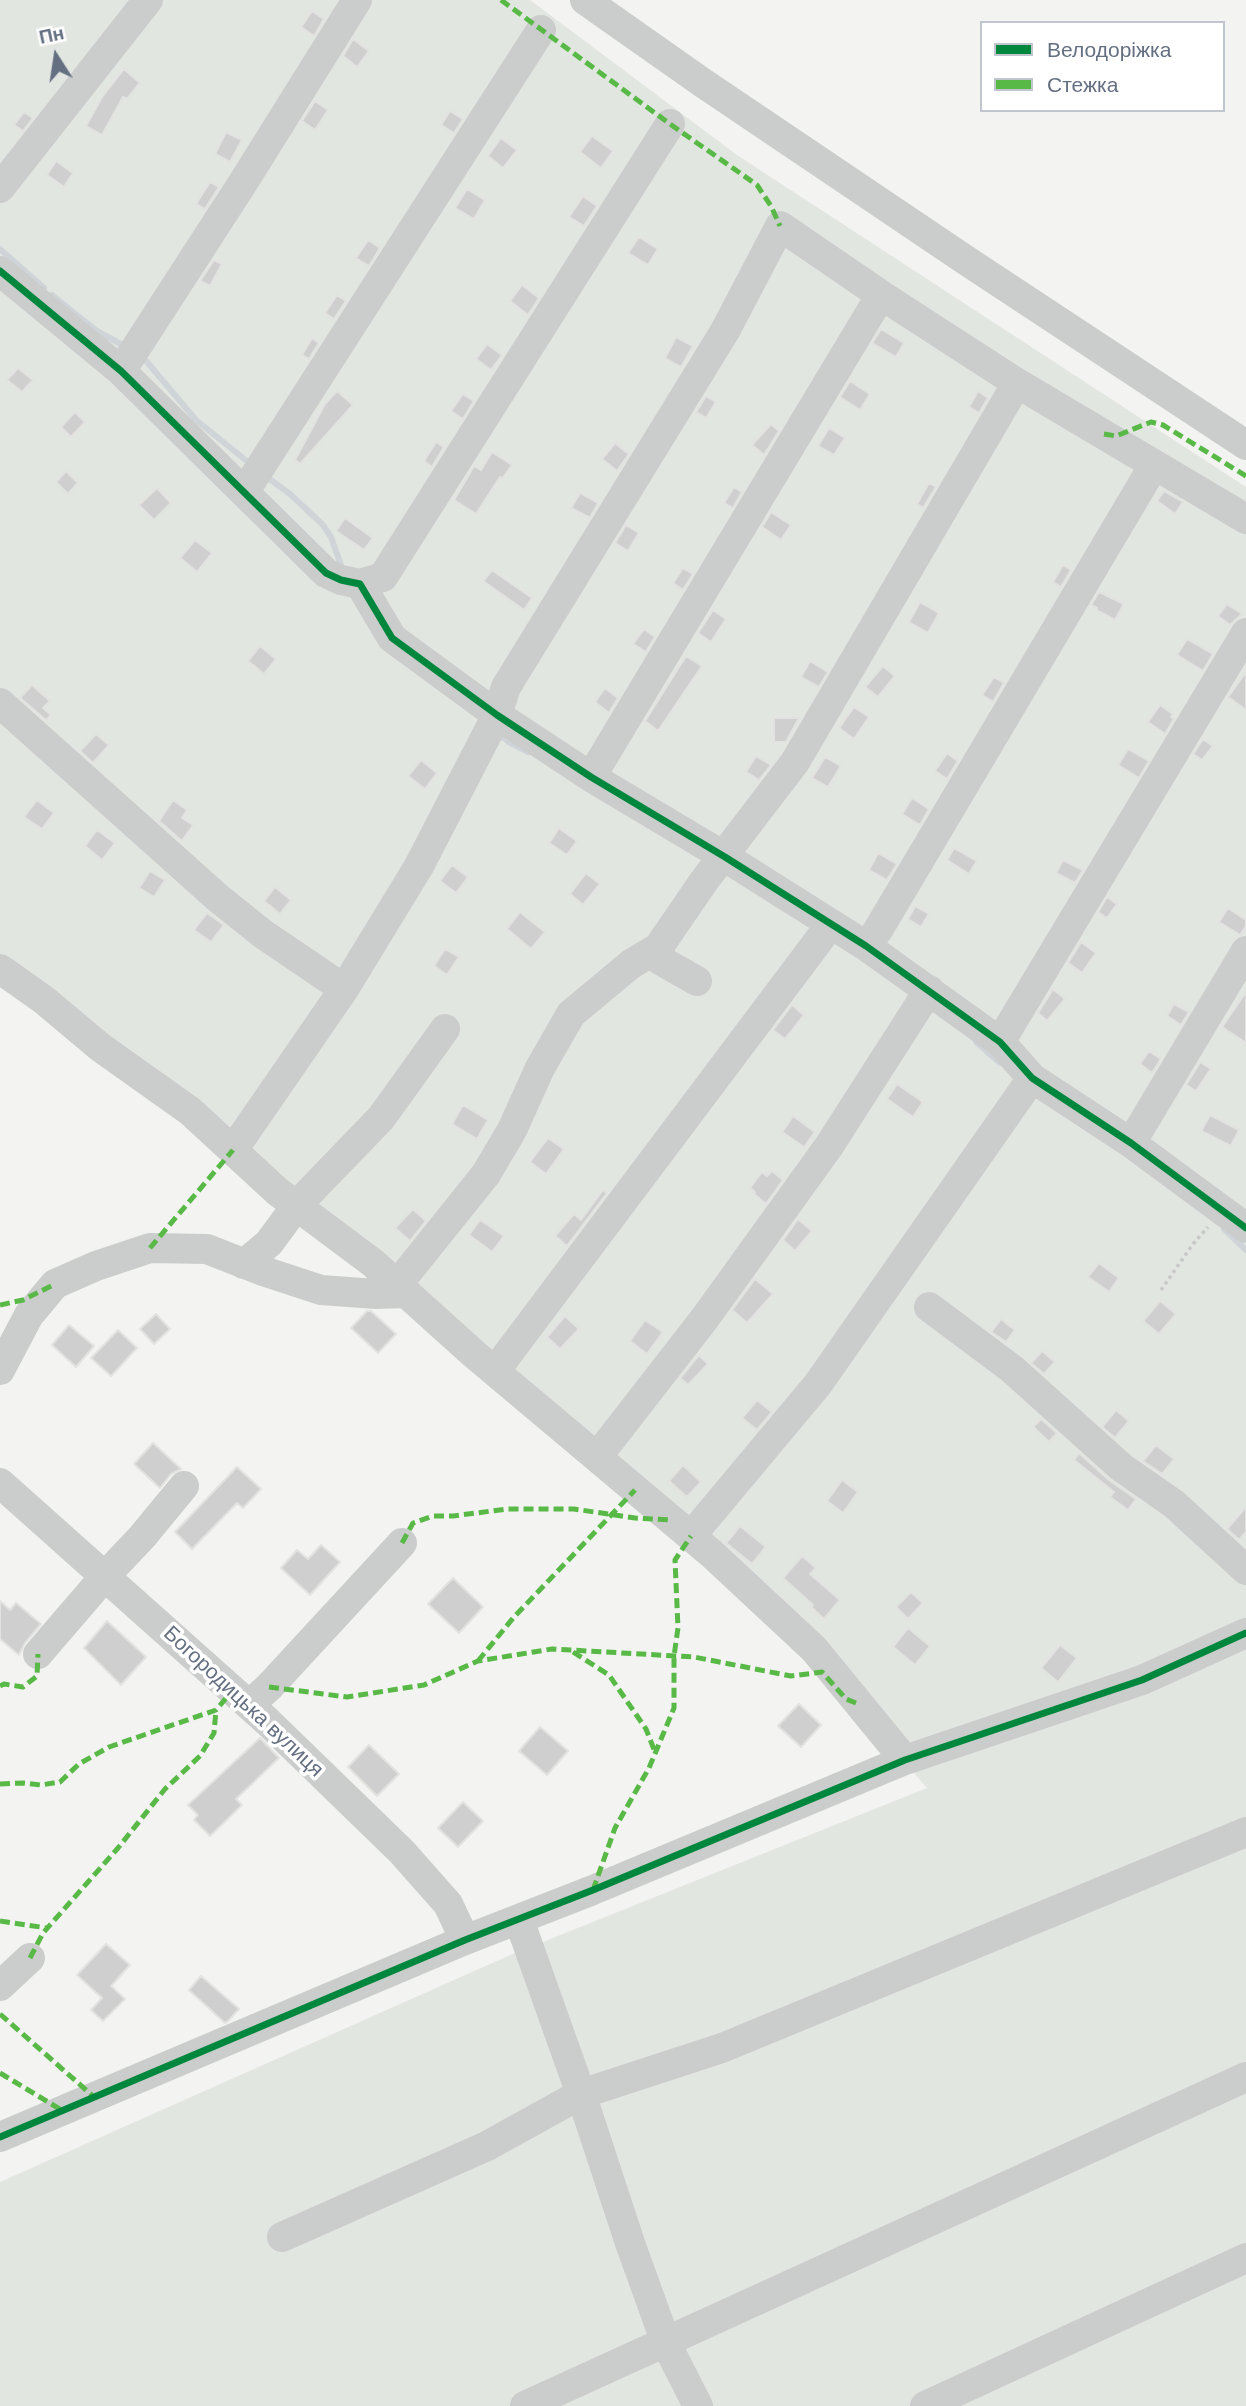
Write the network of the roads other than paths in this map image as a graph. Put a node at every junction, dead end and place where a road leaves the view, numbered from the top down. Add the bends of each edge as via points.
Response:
1 (148, 0) edge
2 (357, 0) edge
3 (585, 0) edge
4 (541, 30) dead end
5 (670, 124) dead end
6 (0, 188) edge
7 (0, 271) edge
8 (881, 295) junction
9 (130, 358) junction
10 (1017, 383) junction
11 (1246, 445) edge
12 (1154, 464) junction
13 (254, 478) junction
14 (1246, 519) edge
15 (352, 582) junction
16 (1246, 633) edge
17 (0, 703) edge
18 (497, 715) junction
19 (591, 777) junction
20 (719, 864) junction
21 (831, 924) junction
22 (866, 946) junction
23 (657, 948) junction
24 (1246, 951) edge
25 (0, 969) edge
26 (697, 981) dead end
27 (344, 989) junction
28 (929, 990) junction
29 (445, 1029) dead end
30 (1000, 1042) junction
31 (1028, 1084) junction
32 (1131, 1143) junction
33 (233, 1150) junction
34 (297, 1205) junction
35 (1246, 1228) edge
36 (244, 1264) junction
37 (402, 1289) junction
38 (929, 1307) dead end
39 (0, 1370) edge
40 (495, 1371) junction
41 (597, 1457) junction
42 (0, 1483) edge
43 (184, 1486) dead end
44 (691, 1536) junction
45 (402, 1543) dead end
46 (1246, 1570) edge
47 (105, 1576) junction
48 (1246, 1633) edge
49 (38, 1654) dead end
50 (249, 1705) junction
51 (905, 1760) junction
52 (1246, 1832) edge
53 (519, 1920) junction
54 (466, 1940) junction
55 (30, 1958) dead end
56 (0, 1986) edge
57 (1246, 2077) edge
58 (581, 2094) junction
59 (0, 2137) edge
60 (282, 2237) dead end
61 (1246, 2258) edge
62 (666, 2343) junction
63 (526, 2406) edge
64 (698, 2406) edge
65 (925, 2406) edge

1 - 6 street
2 - 9 street
3 - 11 street via 956,254
4 - 13 street
5 - 15 street via 383,577
7 - 9 street
8 - 10 street
8 - 18 street via 780,226 724,331 506,687
8 - 19 street
9 - 13 street
10 - 12 street
10 - 20 street via 795,762
12 - 14 street
12 - 22 street
13 - 15 street via 326,573
15 - 18 street via 392,638
16 - 30 street
17 - 27 street via 218,898
18 - 19 street
18 - 27 street via 419,866
19 - 20 street
20 - 21 street
20 - 23 street
21 - 22 street
21 - 40 street
22 - 28 street
23 - 26 street via 660,960
23 - 37 street via 571,1014 486,1174
24 - 32 street
25 - 33 street via 190,1111
27 - 33 street
28 - 30 street
28 - 41 street via 829,1146
29 - 34 street via 381,1118
30 - 31 street
31 - 32 street
31 - 44 street via 818,1384
32 - 35 street
33 - 34 street
34 - 36 street via 269,1243
34 - 37 street
36 - 37 street via 321,1290 376,1294
36 - 39 street via 207,1250 150,1248 96,1266 55,1284 29,1315
37 - 40 street
38 - 46 street via 1012,1369
40 - 41 street
41 - 44 street
42 - 47 street, Богородицька вулиця
43 - 47 street
44 - 51 street via 814,1648
45 - 50 street
47 - 49 street
47 - 50 street, Богородицька вулиця
48 - 51 street via 1142,1680
50 - 54 street, Богородицька вулиця via 402,1852 448,1904
51 - 53 street
52 - 58 street via 722,2048
53 - 54 street
53 - 58 street
54 - 59 street
55 - 56 street
57 - 62 street
58 - 60 street via 487,2146
58 - 62 street
61 - 65 street
62 - 63 street
62 - 64 street

